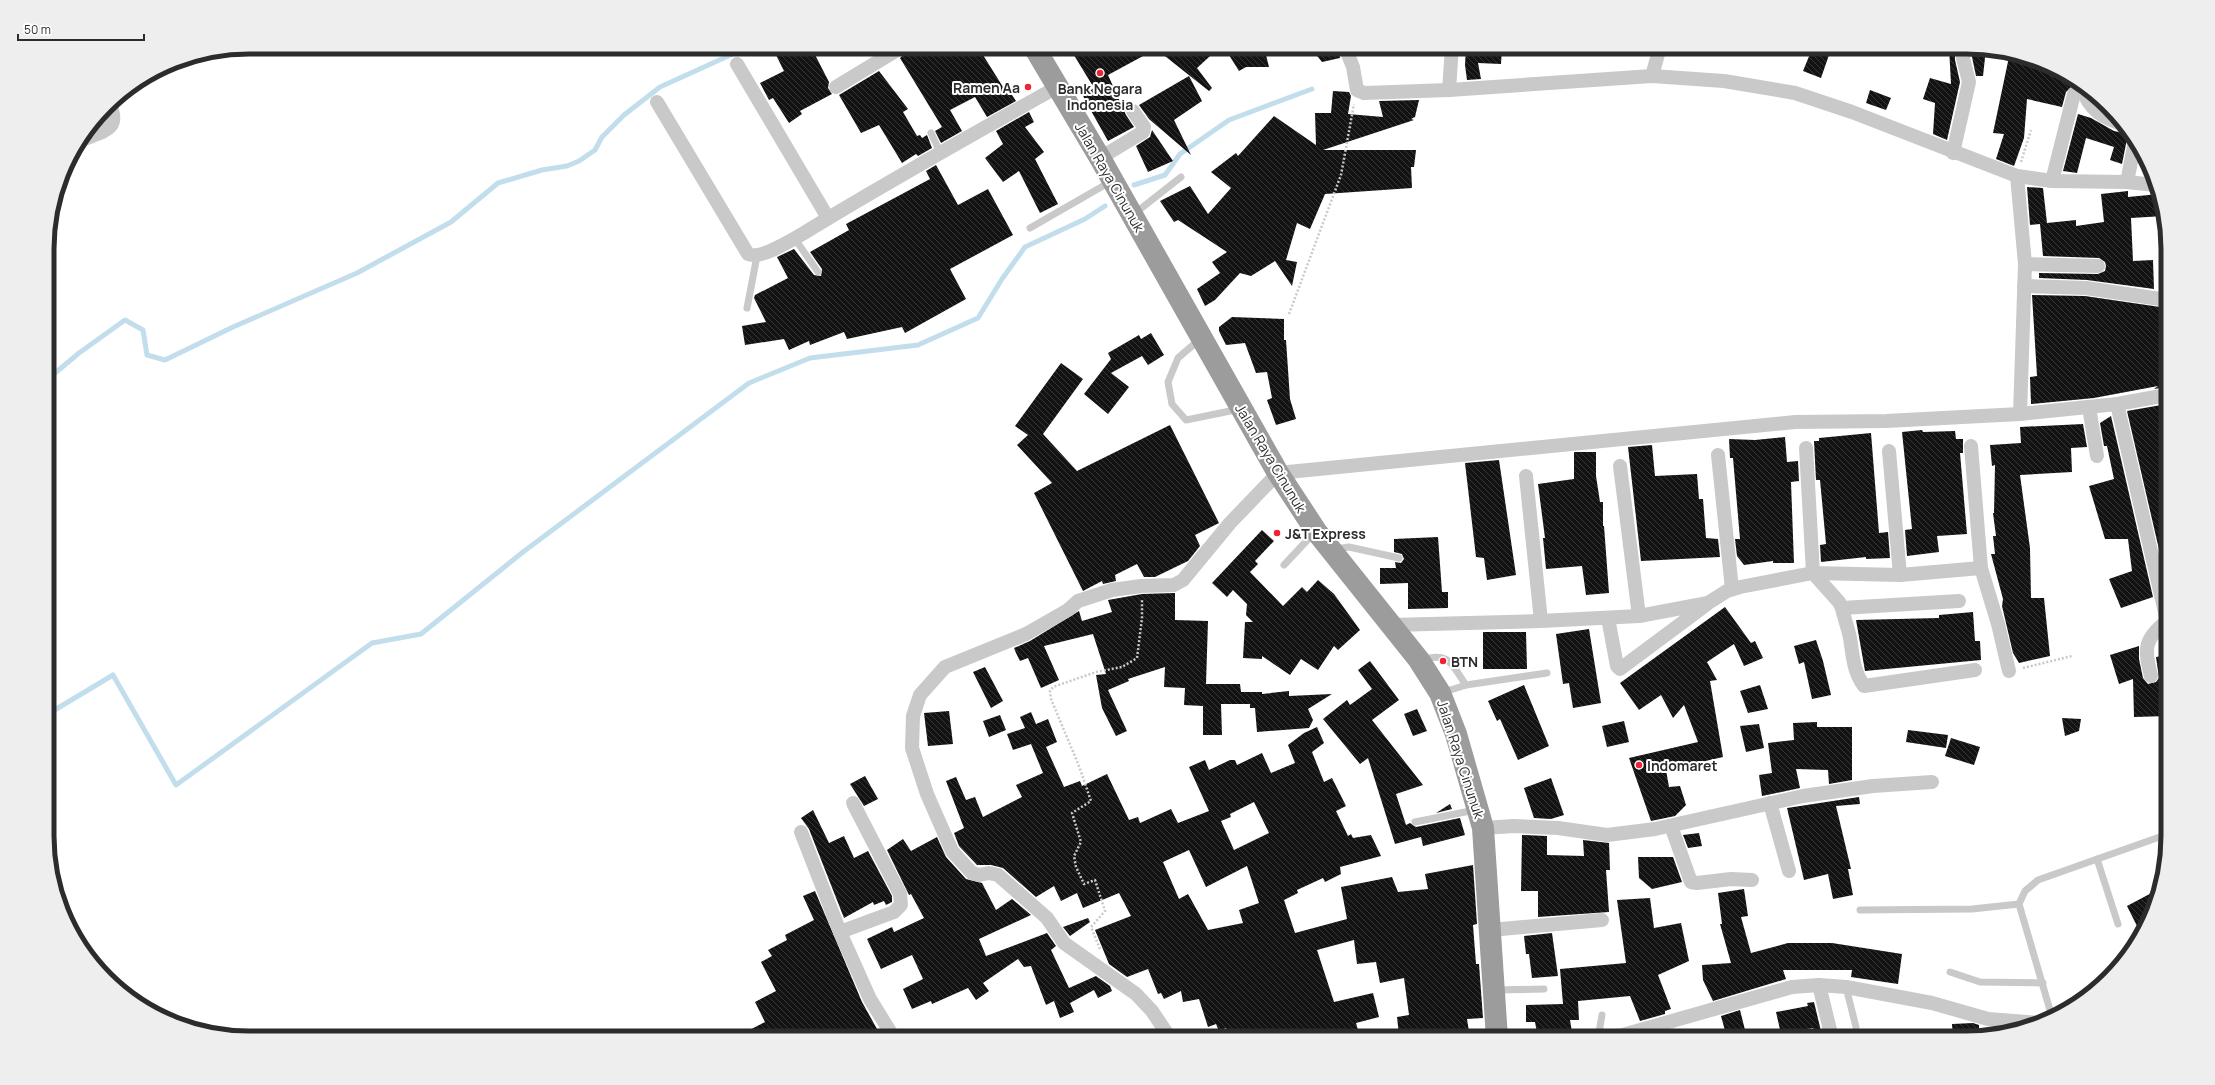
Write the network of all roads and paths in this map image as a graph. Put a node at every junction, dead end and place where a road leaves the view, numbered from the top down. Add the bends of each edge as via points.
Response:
1 (890, 54) edge
2 (1038, 54) edge
3 (1348, 54) edge
4 (1452, 54) edge
5 (1658, 54) edge
6 (1964, 54) edge
7 (737, 64) dead end
8 (1652, 76) junction
9 (836, 86) dead end
10 (1057, 87) junction
11 (1357, 90) junction
12 (1449, 90) junction
13 (657, 102) dead end
14 (112, 110) edge
15 (1133, 111) dead end
16 (2112, 120) edge
17 (2031, 130) dead end
18 (931, 133) dead end
19 (90, 137) edge
20 (2133, 149) edge
21 (940, 152) junction
22 (1953, 153) junction
23 (1100, 158) junction
24 (2017, 176) junction
25 (1181, 177) dead end
26 (1112, 181) junction
27 (2052, 181) junction
28 (2126, 182) junction
29 (2150, 184) edge
30 (1132, 215) junction
31 (828, 218) junction
32 (1030, 228) dead end
33 (794, 239) junction
34 (757, 256) junction
35 (2025, 264) junction
36 (2098, 266) dead end
37 (818, 272) dead end
38 (2024, 286) junction
39 (2161, 299) edge
40 (747, 308) dead end
41 (1289, 314) dead end
42 (1201, 337) junction
43 (2161, 397) edge
44 (2117, 404) junction
45 (2089, 407) junction
46 (1242, 408) junction
47 (2020, 414) junction
48 (1971, 446) dead end
49 (1806, 448) dead end
50 (1889, 451) dead end
51 (1718, 455) dead end
52 (2097, 456) dead end
53 (1620, 466) dead end
54 (1278, 473) junction
55 (1526, 476) dead end
56 (1316, 531) junction
57 (1330, 550) junction
58 (1399, 558) dead end
59 (1284, 565) dead end
60 (1981, 568) junction
61 (1813, 574) junction
62 (1900, 575) junction
63 (1141, 586) junction
64 (1732, 589) junction
65 (2161, 595) edge
66 (1958, 601) dead end
67 (1708, 603) junction
68 (1842, 608) junction
69 (1639, 616) junction
70 (1608, 618) junction
71 (1541, 621) junction
72 (1391, 625) junction
73 (2161, 626) edge
74 (2072, 656) dead end
75 (1419, 660) junction
76 (1975, 670) dead end
77 (2009, 671) joint
78 (1547, 673) dead end
79 (2151, 676) dead end
80 (1466, 685) junction
81 (1440, 693) junction
82 (1932, 782) dead end
83 (852, 803) dead end
84 (1770, 804) junction
85 (1481, 819) junction
86 (1415, 822) dead end
87 (1671, 826) junction
88 (801, 832) dead end
89 (2161, 836) edge
90 (2097, 859) junction
91 (1789, 871) dead end
92 (1752, 880) dead end
93 (2019, 904) junction
94 (1860, 910) dead end
95 (1602, 920) dead end
96 (2118, 924) dead end
97 (1490, 930) junction
98 (840, 932) junction
99 (1950, 972) dead end
100 (1109, 973) junction
101 (2042, 983) junction
102 (1820, 985) junction
103 (1846, 987) junction
104 (1544, 989) dead end
105 (1494, 990) junction
106 (2051, 1012) edge
107 (1602, 1015) dead end
108 (2027, 1021) edge
109 (1856, 1027) dead end
110 (890, 1031) edge
111 (1165, 1031) edge
112 (1497, 1031) edge
113 (1599, 1031) edge
114 (1637, 1031) edge
115 (1830, 1031) edge

1 - 9 street
2 - 10 highway, Jalan Raya Cinunuk
3 - 11 street
4 - 12 street
5 - 8 street
6 - 22 street via 1969,82
7 - 31 street
8 - 12 street
8 - 22 street via 1724,81 1795,93 1852,112
10 - 21 street
10 - 23 highway, Jalan Raya Cinunuk
11 - 12 street via 1364,94
11 - 41 path via 1341,175
13 - 34 street via 748,254
14 - 19 street via 114,122 110,128
15 - 23 street via 1144,127 1142,133
16 - 27 street via 2098,114 2078,91
17 - 24 path
18 - 21 lane
20 - 28 street
21 - 31 street
22 - 24 street
23 - 26 highway, Jalan Raya Cinunuk
24 - 27 street
24 - 35 street
25 - 30 lane
26 - 30 highway, Jalan Raya Cinunuk
26 - 32 lane
27 - 28 street
28 - 29 street
30 - 42 highway, Jalan Raya Cinunuk
31 - 33 street
33 - 34 street
33 - 37 lane
34 - 40 lane
35 - 36 street
35 - 38 street
38 - 39 street via 2086,288
38 - 47 street
42 - 46 highway, Jalan Raya Cinunuk
42 - 46 lane via 1178,358 1168,382 1172,404 1186,420
43 - 44 street
44 - 45 street
44 - 65 street
45 - 47 street
45 - 52 street
46 - 54 highway, Jalan Raya Cinunuk
47 - 54 street via 1886,421 1795,422
48 - 60 street
49 - 61 street
50 - 62 street
51 - 64 street
53 - 69 street
54 - 56 highway, Jalan Raya Cinunuk
54 - 63 street via 1230,523 1183,580 1174,585
55 - 71 street
56 - 57 highway, Jalan Raya Cinunuk
56 - 59 lane
57 - 58 lane via 1349,547
57 - 72 highway, Jalan Raya Cinunuk
60 - 62 street
60 - 77 street
61 - 62 street
61 - 64 street
61 - 68 street via 1840,602
63 - 100 path via 1142,618 1137,658 1122,667 1053,687 1050,691 1091,801 1072,813 1082,842 1074,856 1084,884 1095,880 1105,911 1091,927
63 - 100 street via 1112,590 1078,601 1068,610 1026,634 945,667 920,695 913,716 915,758 927,794 952,851 972,873 998,876 1047,918 1064,943
64 - 67 street
66 - 68 street
67 - 69 street
67 - 70 street via 1620,669 1617,666
68 - 76 street via 1854,667 1864,686
69 - 70 street
70 - 71 street
71 - 72 street
72 - 75 highway, Jalan Raya Cinunuk
73 - 79 street via 2150,636 2146,648
74 - 77 path
75 - 80 lane via 1436,655 1448,660
75 - 81 highway, Jalan Raya Cinunuk
78 - 80 lane
80 - 81 lane
81 - 85 highway, Jalan Raya Cinunuk via 1456,734
82 - 84 street via 1873,786
83 - 98 street via 900,894 901,905 894,912
84 - 87 street
84 - 91 street
85 - 86 lane
85 - 87 street via 1607,835
85 - 97 highway, Jalan Raya Cinunuk
87 - 92 street via 1691,882
88 - 98 street
89 - 90 lane
90 - 93 lane via 2038,880 2025,891
90 - 96 lane
93 - 94 lane via 1972,908
93 - 101 lane
95 - 97 street
97 - 105 highway, Jalan Raya Cinunuk
98 - 110 street via 870,999
99 - 101 lane via 1980,982
100 - 111 street via 1136,994
101 - 106 lane
102 - 103 street
102 - 114 street via 1792,987
102 - 115 street
103 - 108 street via 1932,1003 1988,1019
103 - 109 lane
104 - 105 lane
105 - 112 highway, Jalan Raya Cinunuk
107 - 113 lane

